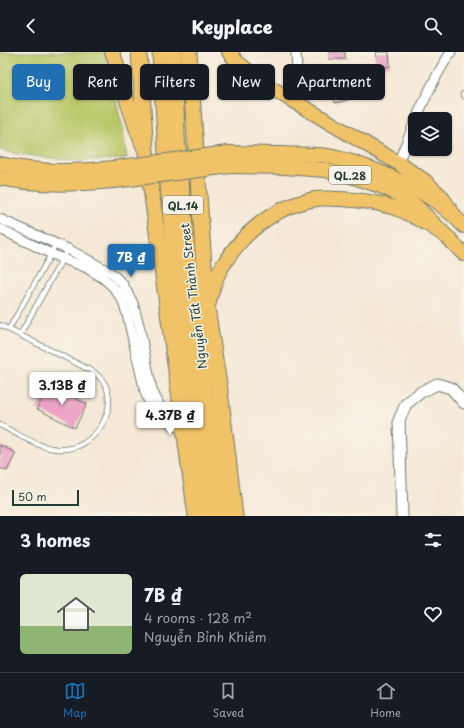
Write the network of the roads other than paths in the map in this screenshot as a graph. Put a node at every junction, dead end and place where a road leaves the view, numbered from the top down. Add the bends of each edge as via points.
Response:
1 (112, 52) edge
2 (139, 52) edge
3 (160, 52) edge
4 (174, 52) edge
5 (189, 52) edge
6 (228, 52) edge
7 (296, 52) edge
8 (442, 52) edge
9 (451, 52) edge
10 (297, 64) edge
11 (442, 65) junction
12 (419, 112) edge
13 (408, 138) edge
14 (146, 152) junction
15 (229, 160) junction
16 (398, 163) junction
17 (0, 164) edge
18 (114, 174) junction
19 (0, 178) edge
20 (453, 214) junction
21 (0, 219) edge
22 (464, 226) edge
23 (0, 229) edge
24 (450, 239) junction
25 (55, 244) junction
26 (68, 249) junction
27 (51, 254) junction
28 (464, 254) edge
29 (62, 258) junction
30 (207, 308) junction
31 (0, 324) edge
32 (9, 329) junction
33 (20, 335) junction
34 (200, 357) junction
35 (464, 403) edge
36 (167, 420) junction
37 (0, 425) edge
38 (204, 428) junction
39 (196, 516) edge
40 (208, 516) edge
41 (222, 516) edge
42 (235, 516) edge
43 (402, 516) edge

1 - 14 main road via 129,110
2 - 14 highway, Nguyễn Tất Thành Street / QL.14
3 - 38 highway, Nguyễn Tất Thành Street / QL.14 via 174,255
4 - 34 highway, Nguyễn Tất Thành Street / QL.14 via 178,151
5 - 30 highway, Nguyễn Tất Thành Street / QL.14
6 - 16 main road via 263,83
7 - 10 street
8 - 11 street
9 - 11 street
11 - 12 street
13 - 16 street
14 - 38 highway, Nguyễn Tất Thành Street / QL.14
15 - 18 main road, QL.28, bridge
15 - 20 main road, QL.28 via 250,153 309,154 344,159 402,181 428,195
15 - 24 main road, QL.28 via 325,170 364,180 410,201
16 - 20 main road via 433,188
17 - 18 main road, QL.28 via 40,171
18 - 19 main road, QL.28 via 75,184 49,184
20 - 22 main road
21 - 25 street
23 - 27 street
24 - 28 main road
24 - 30 main road via 417,218 395,208 370,202 317,199 297,204 268,217 248,232 218,274
25 - 26 street
25 - 27 lane
26 - 29 lane
26 - 36 street via 110,272 128,292 136,312 152,390
27 - 29 street
27 - 32 lane
29 - 33 lane
29 - 36 street via 103,278 122,299 148,399 153,412
30 - 34 highway
30 - 38 highway, Nguyễn Tất Thành Street / QL.14 via 217,368
31 - 32 lane
32 - 33 lane
33 - 37 lane via 94,372 102,379 109,396 107,412 103,423 89,440 67,449 43,446
34 - 38 highway, Nguyễn Tất Thành Street / QL.14
35 - 43 street via 451,388 437,384 406,404 399,420
36 - 38 street via 174,426
38 - 39 highway, Nguyễn Tất Thành Street / QL.14
38 - 40 highway, Nguyễn Tất Thành Street / QL.14
38 - 41 highway, Nguyễn Tất Thành Street / QL.14
38 - 42 highway, Nguyễn Tất Thành Street / QL.14

